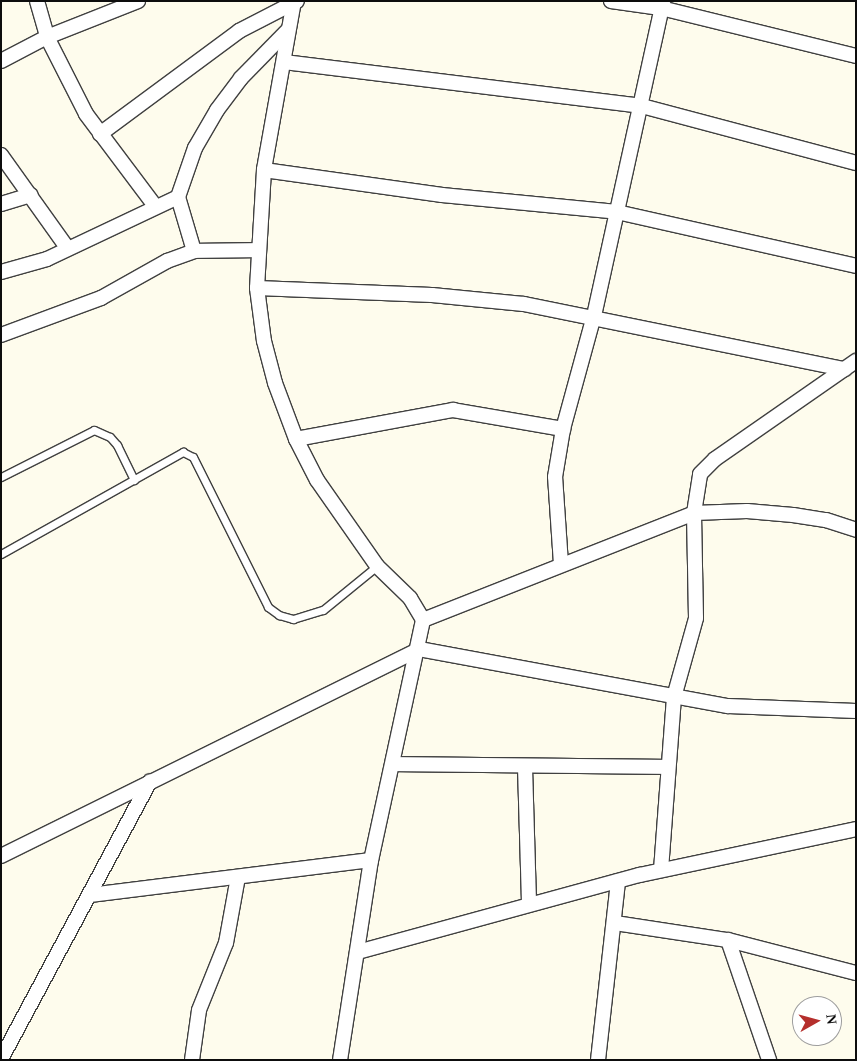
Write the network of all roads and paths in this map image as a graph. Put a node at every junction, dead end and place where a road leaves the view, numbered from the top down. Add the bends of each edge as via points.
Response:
1 (37, 1) edge
2 (138, 1) edge
3 (611, 1) edge
4 (295, 2) edge
5 (662, 5) edge
6 (287, 31) junction
7 (47, 37) junction
8 (856, 56) edge
9 (1, 61) edge
10 (284, 62) junction
11 (642, 106) junction
12 (100, 134) junction
13 (1, 154) edge
14 (856, 163) edge
15 (264, 170) junction
16 (31, 195) junction
17 (178, 197) junction
18 (1, 204) edge
19 (155, 206) junction
20 (617, 212) junction
21 (68, 249) junction
22 (258, 250) junction
23 (194, 251) junction
24 (856, 266) edge
25 (1, 272) edge
26 (258, 288) junction
27 (594, 316) junction
28 (1, 335) edge
29 (856, 361) edge
30 (844, 369) junction
31 (563, 430) junction
32 (296, 439) junction
33 (1, 477) edge
34 (134, 480) junction
35 (694, 513) junction
36 (856, 530) edge
37 (1, 554) edge
38 (561, 564) junction
39 (377, 566) junction
40 (423, 620) junction
41 (419, 649) junction
42 (674, 697) junction
43 (856, 711) edge
44 (394, 764) junction
45 (525, 767) junction
46 (667, 767) junction
47 (150, 781) junction
48 (856, 829) edge
49 (1, 856) edge
50 (371, 860) junction
51 (661, 870) junction
52 (238, 877) junction
53 (618, 881) junction
54 (90, 895) junction
55 (529, 903) junction
56 (616, 923) junction
57 (728, 940) junction
58 (358, 952) junction
59 (856, 973) edge
60 (1, 1059) edge
61 (192, 1060) edge
62 (340, 1060) edge
63 (598, 1060) edge
64 (769, 1060) edge

1 - 7 street
2 - 7 street
3 - 5 street
4 - 6 street
4 - 12 street via 239,31
5 - 8 street
5 - 11 street
6 - 10 street
6 - 17 street via 252,64 217,110 195,148
7 - 9 street
7 - 12 street
10 - 11 street
10 - 15 street
11 - 14 street
11 - 20 street
12 - 19 street
13 - 16 street
15 - 20 street via 442,195
15 - 22 street
16 - 18 street
16 - 21 street
17 - 19 street
17 - 23 street
19 - 21 street
20 - 24 street
20 - 27 street
21 - 25 street via 38,262
22 - 23 street
22 - 26 street
23 - 28 street via 166,261 101,298
26 - 27 street via 432,295 524,304
26 - 32 street via 275,384
27 - 30 street
27 - 31 street
29 - 30 street
30 - 35 street via 706,466 697,485
31 - 32 street via 453,410
31 - 38 street via 555,477
32 - 39 street via 317,480
33 - 34 lane via 94,430 110,437 117,445
34 - 37 lane
34 - 39 lane via 172,455 183,452 193,457 268,607 279,615 293,619 322,610
35 - 36 street via 747,511 793,515 826,520
35 - 38 street
35 - 42 street via 698,590 694,632
38 - 40 street
39 - 40 street via 410,598
40 - 41 street
41 - 42 street
41 - 44 street
41 - 47 street
42 - 43 street via 728,706
42 - 46 street
44 - 45 street
44 - 50 street
45 - 46 street
45 - 55 street
46 - 51 street
47 - 49 street
47 - 54 street
48 - 51 street
50 - 52 street
50 - 58 street
51 - 53 street
52 - 54 street
52 - 61 street via 226,944 199,1010
53 - 55 street
53 - 56 street
54 - 60 street
55 - 58 street
56 - 57 street
56 - 63 street
57 - 59 street
57 - 64 street
58 - 62 street

